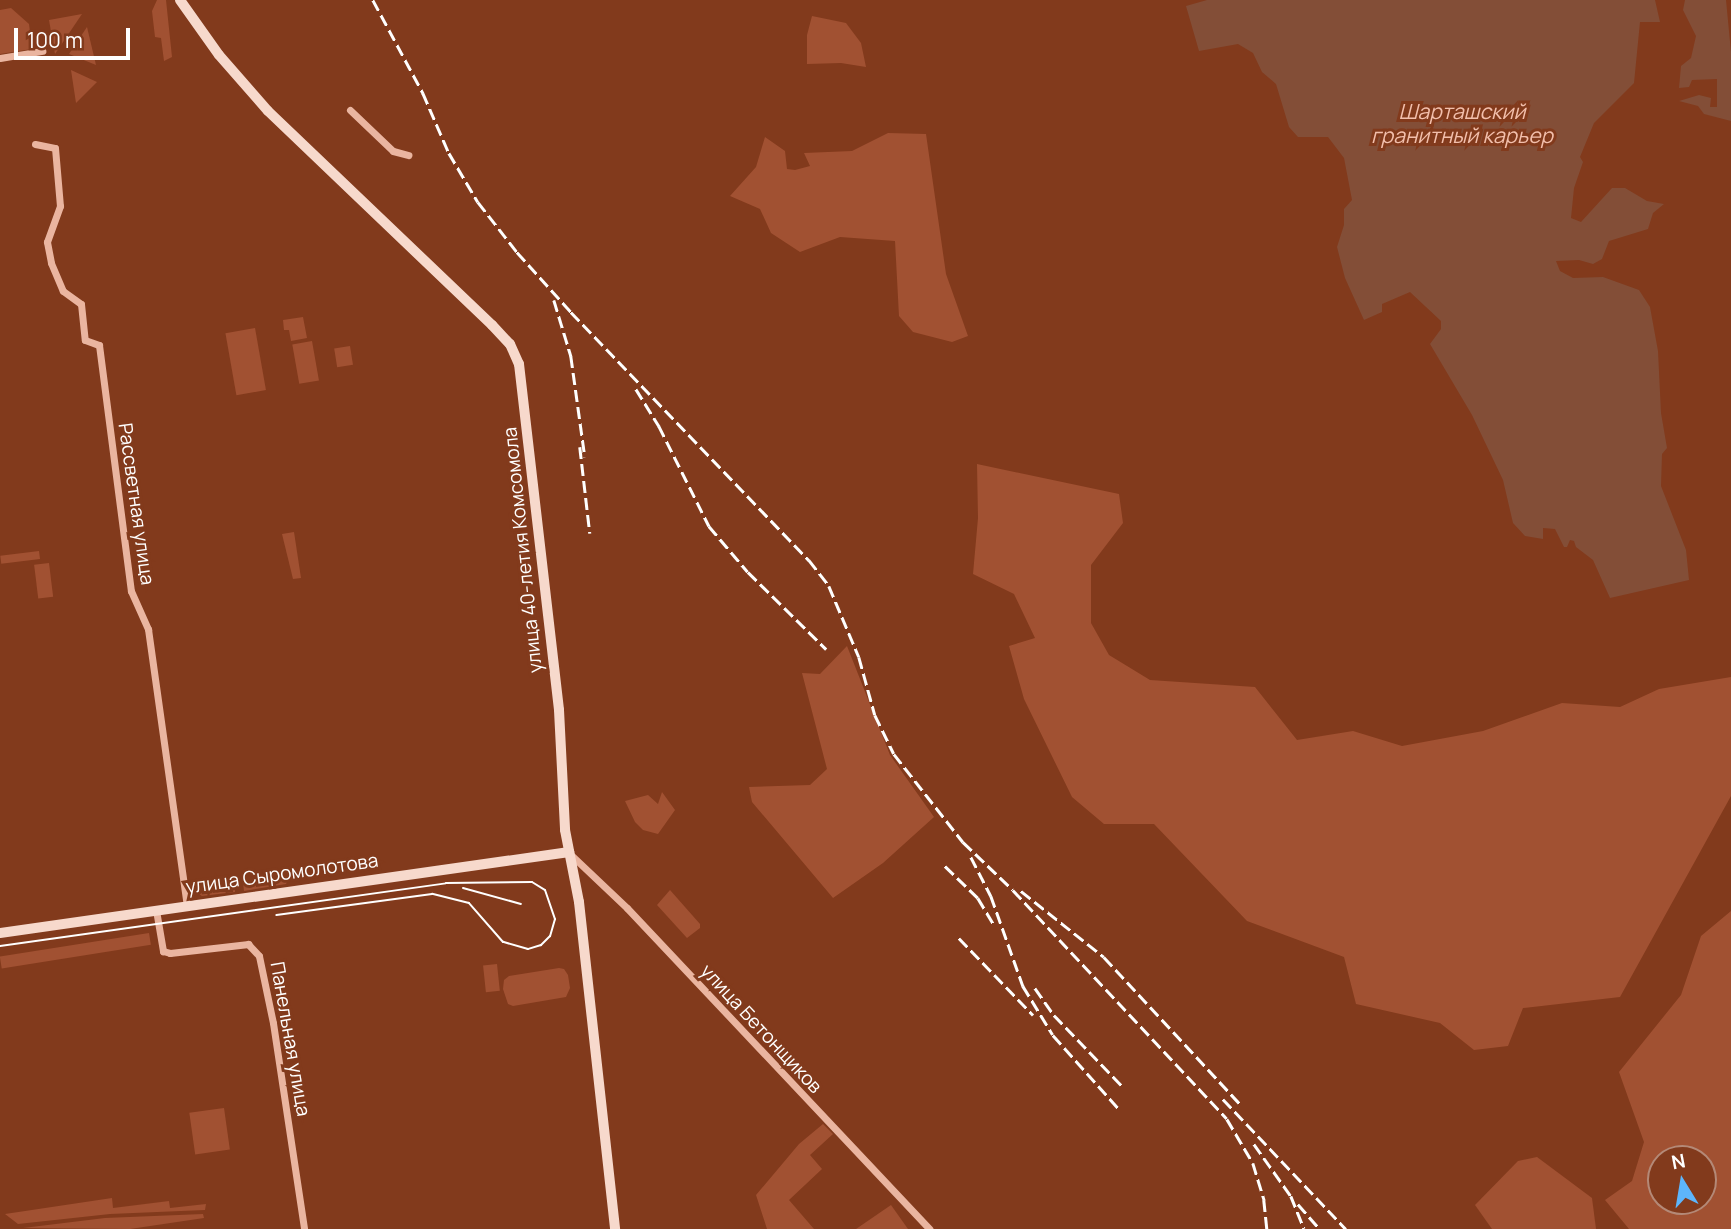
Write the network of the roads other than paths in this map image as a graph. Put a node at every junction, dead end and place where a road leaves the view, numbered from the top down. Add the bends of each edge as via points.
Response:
1 (180, 0) edge
2 (42, 51) dead end
3 (0, 58) edge
4 (350, 110) dead end
5 (36, 144) dead end
6 (408, 155) dead end
7 (569, 852) junction
8 (187, 905) junction
9 (156, 910) junction
10 (0, 933) edge
11 (304, 1229) edge
12 (615, 1229) edge
13 (929, 1229) edge

1 - 7 main road, улица 40-летия Комсомола via 219,55 268,111 510,344 519,364 525,402 559,710
2 - 3 street
4 - 6 street via 393,151
5 - 8 street, Рассветная улица via 55,148 60,206 47,242 51,263 63,291 82,304 85,340 99,345 131,591 148,629
7 - 8 main road, улица Сыромолотова
7 - 12 main road, улица 40-летия Комсомола
7 - 13 street, улица Бетонщиков
8 - 9 main road, улица Сыромолотова
9 - 10 main road, улица Сыромолотова
9 - 11 street, Панельная улица via 163,951 248,944 259,956

